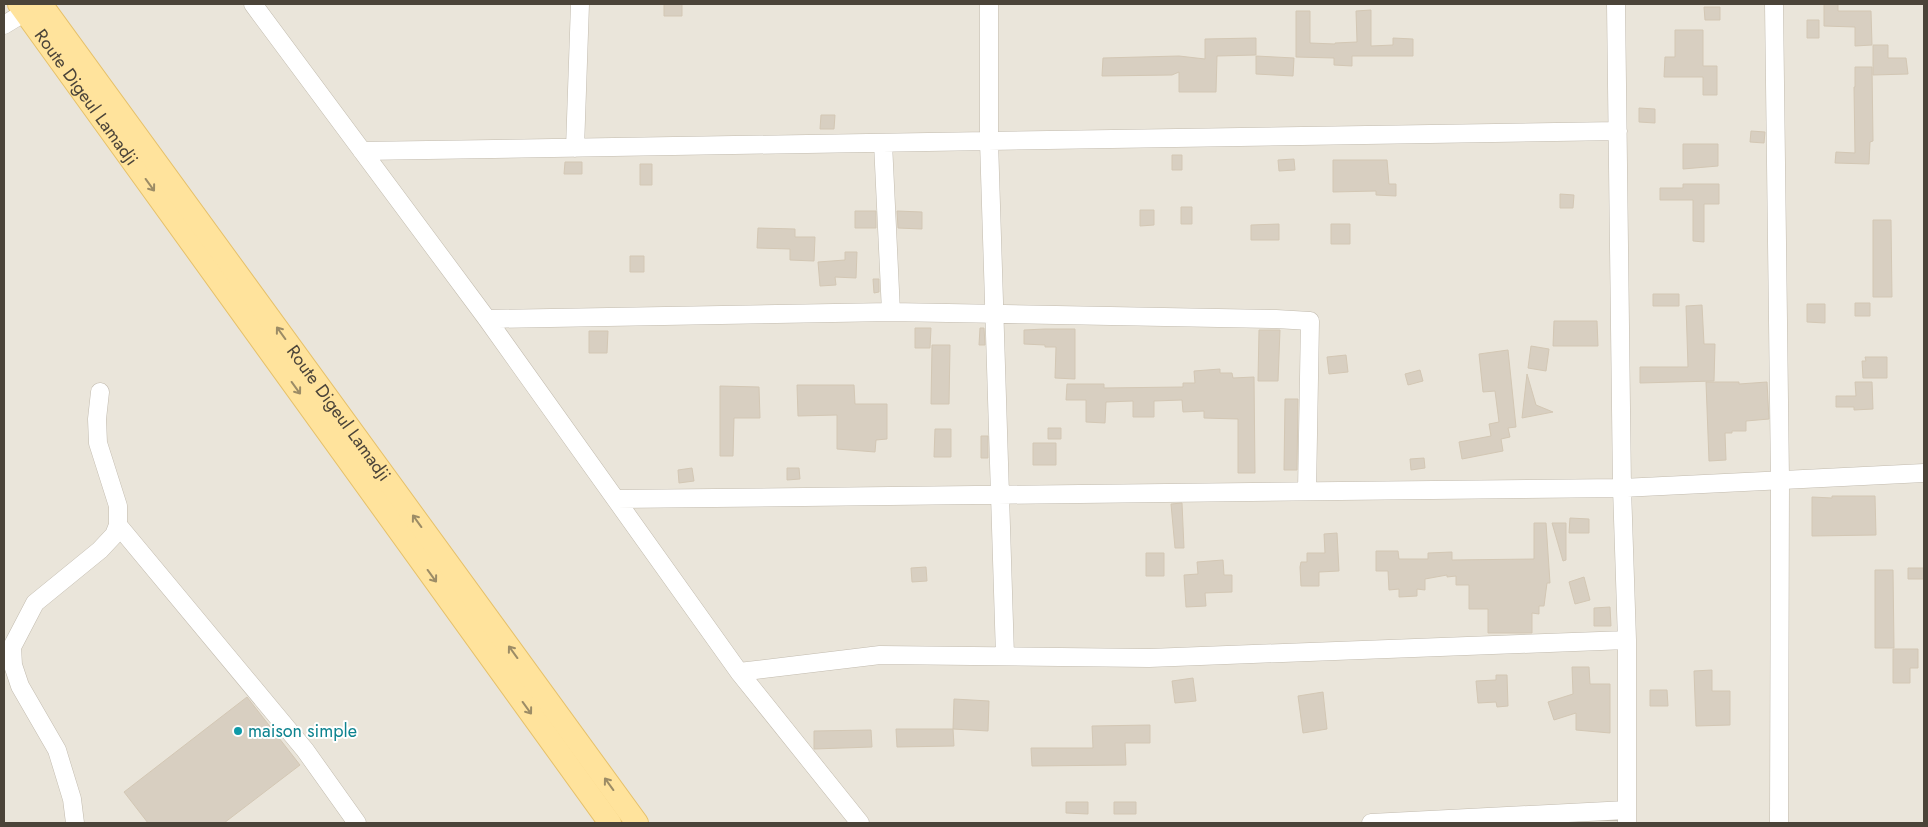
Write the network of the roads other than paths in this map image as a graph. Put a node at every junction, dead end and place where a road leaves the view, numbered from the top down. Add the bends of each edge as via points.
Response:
1 (254, 4) edge
2 (580, 4) edge
3 (990, 4) edge
4 (1616, 4) edge
5 (1774, 4) edge
6 (31, 6) edge
7 (4, 25) edge
8 (1618, 131) junction
9 (988, 141) junction
10 (884, 143) junction
11 (575, 148) junction
12 (362, 151) junction
13 (891, 312) junction
14 (994, 315) junction
15 (487, 319) junction
16 (100, 392) dead end
17 (1924, 473) edge
18 (1780, 480) junction
19 (1622, 488) junction
20 (1306, 491) junction
21 (1000, 494) junction
22 (616, 500) junction
23 (118, 525) junction
24 (1627, 640) junction
25 (8, 646) edge
26 (1005, 656) junction
27 (8, 668) edge
28 (740, 672) junction
29 (1627, 817) edge
30 (75, 823) edge
31 (357, 823) edge
32 (610, 823) edge
33 (637, 823) edge
34 (860, 823) edge
35 (1371, 823) edge
36 (1779, 823) edge

1 - 12 street
2 - 11 street
3 - 9 street
4 - 8 street
5 - 18 street
6 - 7 street
6 -> 32 main road, Route Digeul Lamadji
33 -> 6 main road, Route Digeul Lamadji
8 - 9 street
8 - 19 street
9 - 10 street
9 - 14 street
10 - 11 street
10 - 13 street
11 - 12 street
12 - 15 street
13 - 14 street
13 - 15 street
14 - 20 street via 1310,321
14 - 21 street
15 - 22 street
16 - 23 street via 98,443 118,506
17 - 18 street
18 - 19 street
18 - 36 street
19 - 20 street
19 - 24 street
20 - 21 street
21 - 22 street
21 - 26 street
22 - 28 street
23 - 25 street via 114,536 100,550 36,604
23 - 31 street via 305,750
24 - 26 street via 1149,658
24 - 29 street
25 - 27 street
26 - 28 street via 880,655
27 - 30 street via 57,750 72,799
28 - 34 street
29 - 35 street

